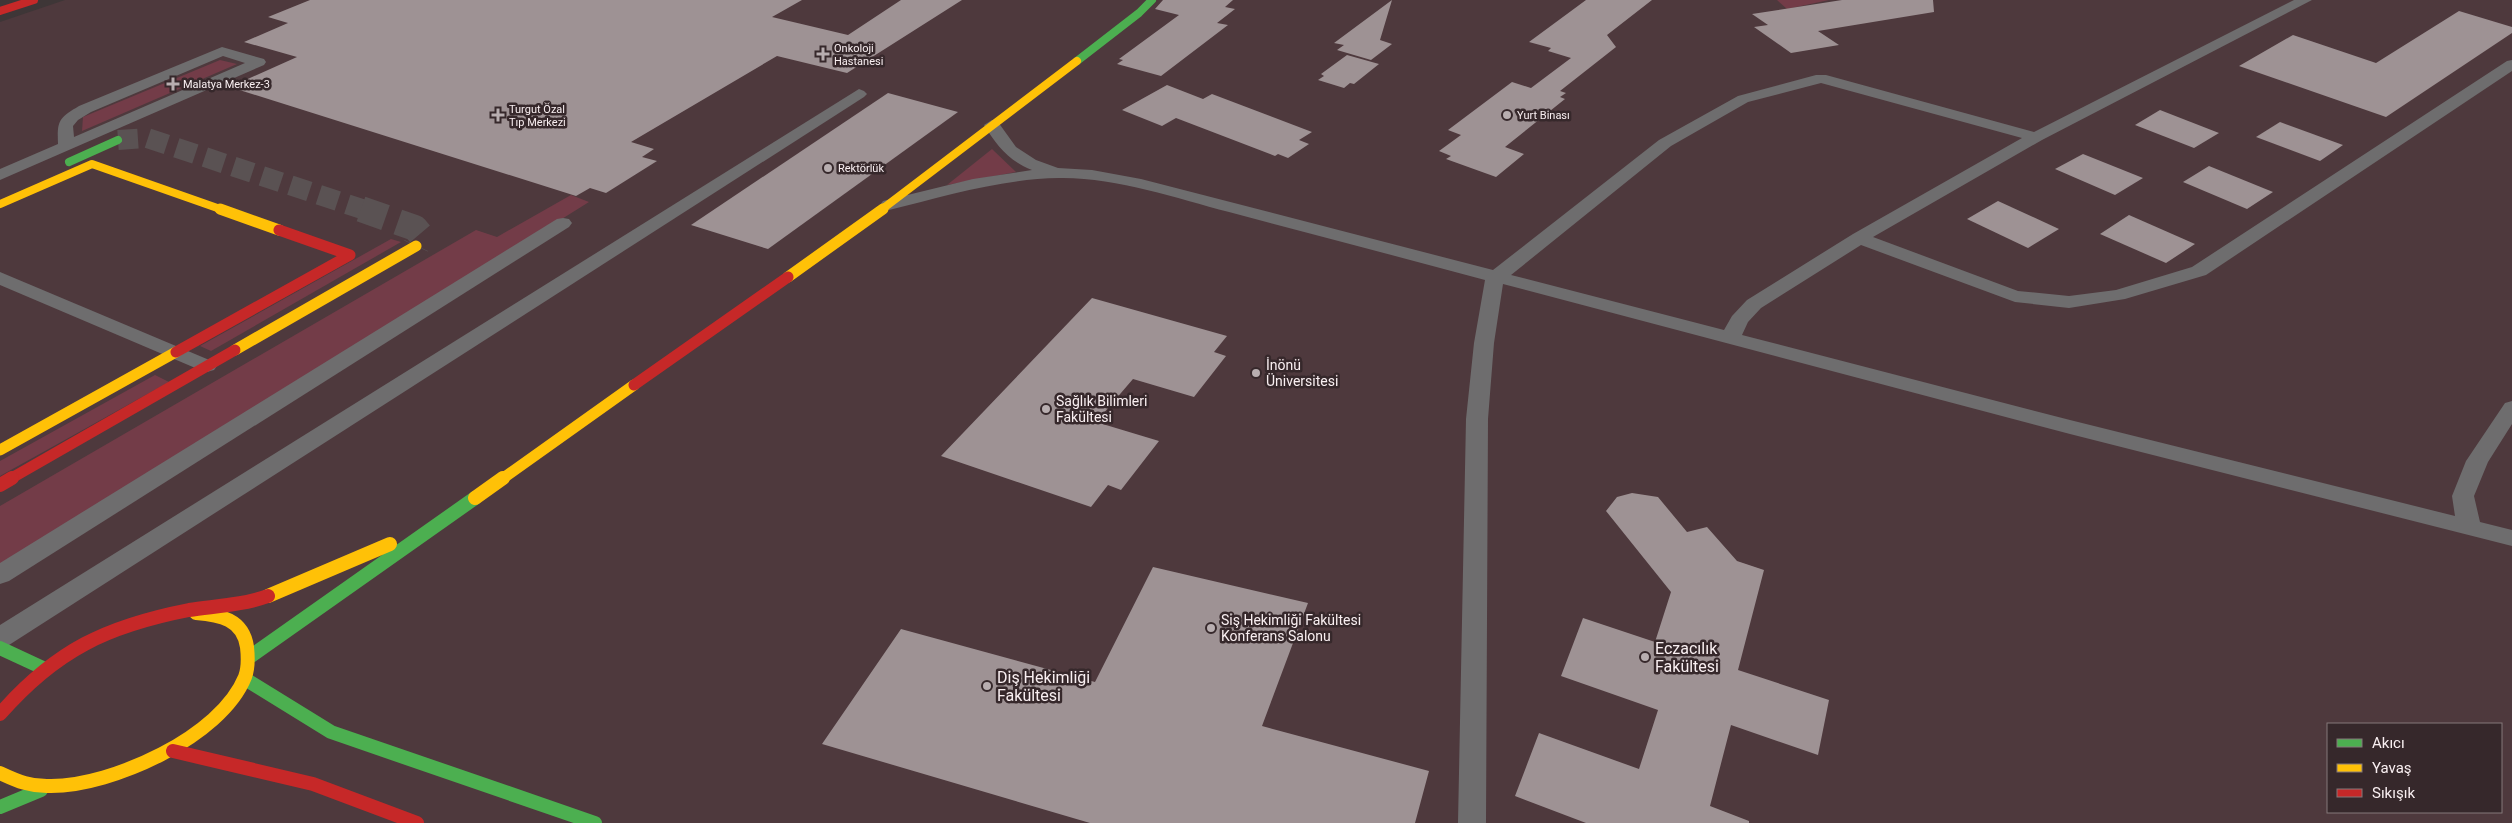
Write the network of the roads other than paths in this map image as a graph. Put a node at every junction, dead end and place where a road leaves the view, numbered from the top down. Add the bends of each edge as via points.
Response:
1 (34, 0) edge
2 (1152, 0) edge
3 (2305, 0) edge
4 (0, 11) edge
5 (2512, 64) edge
6 (859, 94) dead end
7 (992, 125) junction
8 (2036, 137) junction
9 (118, 140) tunnel mouth
10 (66, 146) junction
11 (1061, 173) junction
12 (0, 175) edge
13 (0, 191) edge
14 (0, 204) edge
15 (889, 205) junction
16 (563, 223) dead end
17 (1859, 238) junction
18 (416, 246) dead end
19 (0, 278) edge
20 (1495, 278) junction
21 (1730, 338) junction
22 (175, 352) junction
23 (206, 366) junction
24 (2512, 408) edge
25 (0, 450) edge
26 (0, 484) edge
27 (443, 520) junction
28 (2468, 527) junction
29 (2512, 538) edge
30 (0, 575) edge
31 (154, 616) junction
32 (0, 638) edge
33 (0, 648) edge
34 (251, 656) junction
35 (43, 668) junction
36 (245, 679) junction
37 (0, 714) edge
38 (173, 751) junction
39 (0, 773) edge
40 (41, 790) junction
41 (0, 807) edge
42 (418, 823) edge
43 (595, 823) edge
44 (1472, 823) edge

1 - 4 street
2 - 7 street
3 - 8 street
5 - 17 street via 2199,272 2118,295 2069,302 2015,296
6 - 32 street
7 - 11 street via 1013,154
7 - 15 street
8 - 17 street
8 - 20 street via 1821,78 1743,99 1665,143
9 - 13 street
10 - 10 street via 137,115 260,62 222,51 85,109 65,126
10 - 12 street
11 - 15 street via 976,184
11 - 20 street via 1093,176 1188,196
14 - 22 street via 92,164 350,255
15 - 27 street
16 - 30 street
17 - 21 street via 1754,304 1739,320
18 - 23 street
19 - 22 street
20 - 21 street
20 - 44 street via 1484,343 1477,419
21 - 28 street
22 - 23 street
22 - 25 street
23 - 26 street
24 - 28 street via 2477,461 2463,496
27 - 31 street via 264,598
27 - 34 street
28 - 29 street
31 - 34 street via 194,612 226,618 245,633
31 - 35 street via 117,627
33 - 35 street
34 - 36 street
35 - 37 street via 19,690
36 - 38 street via 229,704
36 - 43 street via 331,732
38 - 40 street via 129,773 83,787
38 - 42 street via 313,784
39 - 40 street via 9,782
40 - 41 street

